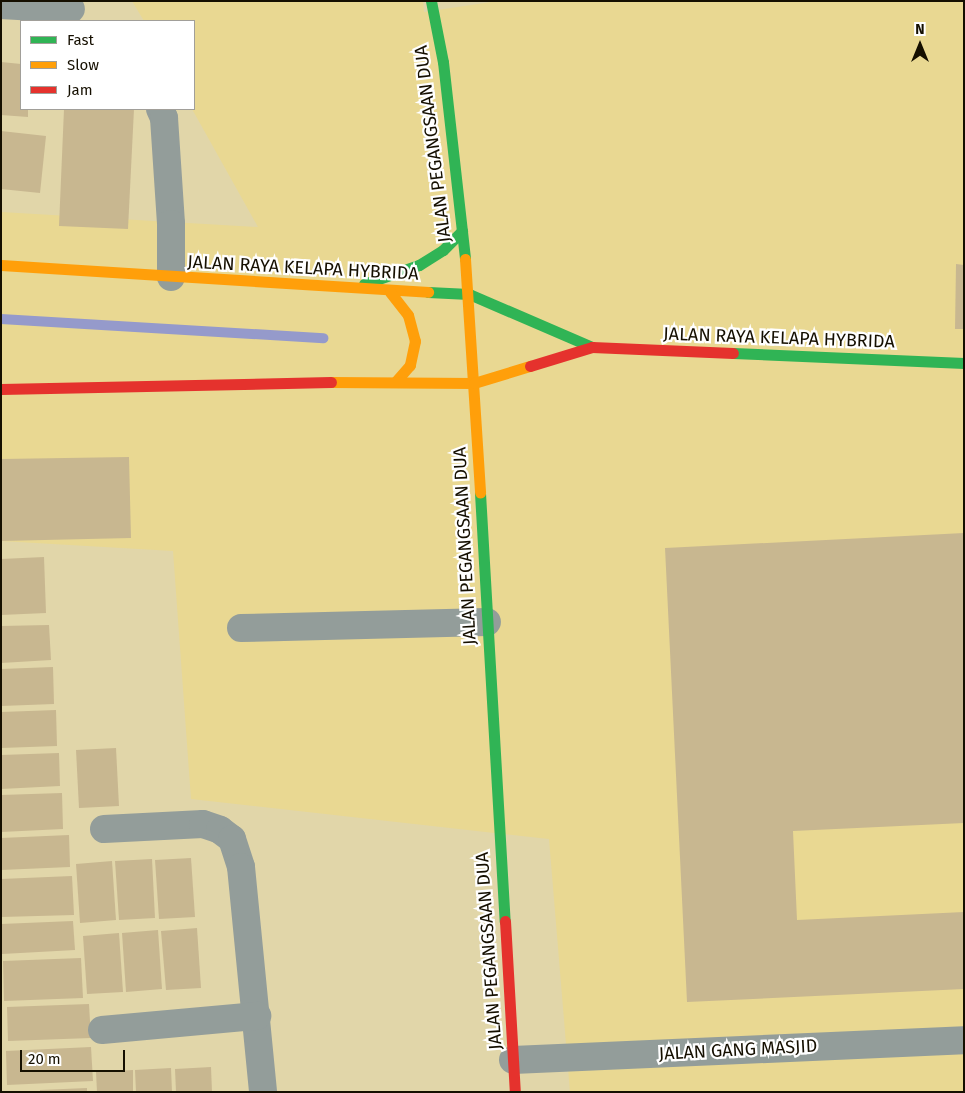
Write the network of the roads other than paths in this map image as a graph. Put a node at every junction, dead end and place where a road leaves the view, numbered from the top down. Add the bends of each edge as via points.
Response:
1 (431, 1) edge
2 (1, 5) edge
3 (77, 10) edge
4 (160, 110) edge
5 (462, 231) junction
6 (1, 265) edge
7 (171, 277) junction
8 (333, 288) junction
9 (390, 292) junction
10 (469, 294) junction
11 (592, 347) junction
12 (964, 363) edge
13 (396, 381) junction
14 (474, 383) junction
15 (1, 389) edge
16 (487, 622) junction
17 (242, 628) dead end
18 (104, 830) dead end
19 (257, 1016) junction
20 (102, 1030) dead end
21 (964, 1040) edge
22 (513, 1060) junction
23 (263, 1092) edge
24 (515, 1092) edge

1 - 5 main road, JALAN PEGANGSAAN DUA via 443,62
2 - 3 street
4 - 7 street via 164,118 170,196
5 - 8 main road via 451,243 419,265 364,284
5 - 10 main road, JALAN PEGANGSAAN DUA
6 - 7 main road, JALAN RAYA KELAPA HYBRIDA
7 - 8 main road, JALAN RAYA KELAPA HYBRIDA
8 - 9 main road, JALAN RAYA KELAPA HYBRIDA
9 - 10 main road, JALAN RAYA KELAPA HYBRIDA
9 - 13 main road via 408,315 415,341 410,364
10 - 11 main road, JALAN RAYA KELAPA HYBRIDA
10 - 14 main road, JALAN PEGANGSAAN DUA
11 - 12 main road, JALAN RAYA KELAPA HYBRIDA
11 - 14 main road, JALAN RAYA KELAPA HYBRIDA
13 - 14 main road, JALAN RAYA KELAPA HYBRIDA
13 - 15 main road, JALAN RAYA KELAPA HYBRIDA
14 - 16 main road, JALAN PEGANGSAAN DUA
16 - 17 street
16 - 22 main road, JALAN PEGANGSAAN DUA
18 - 19 street via 203,824 232,839 242,867
19 - 20 street
19 - 23 street
21 - 22 street, JALAN GANG MASJID
22 - 24 main road, JALAN PEGANGSAAN DUA

